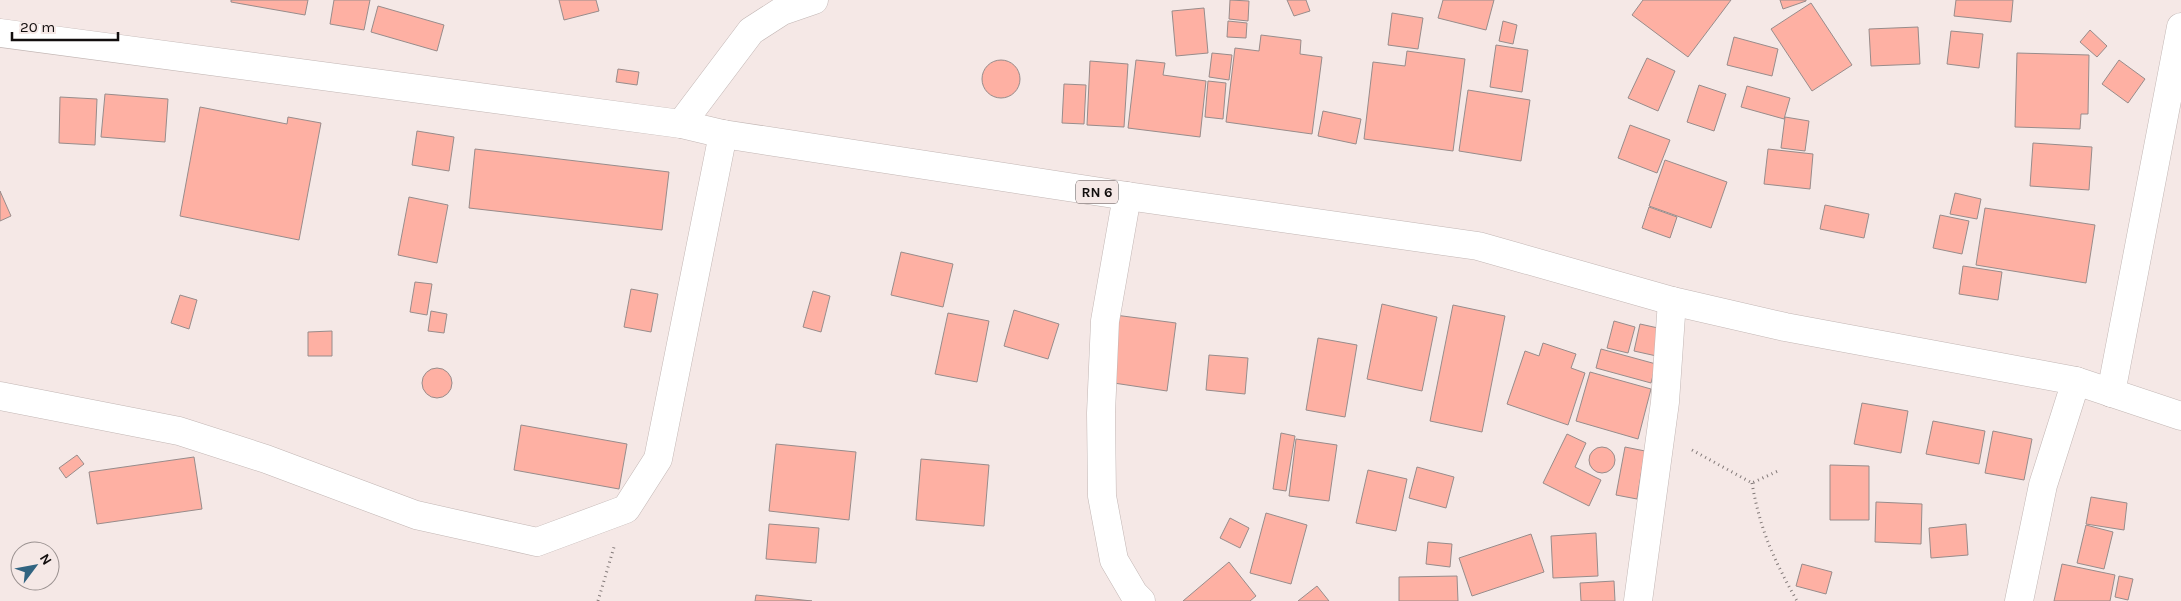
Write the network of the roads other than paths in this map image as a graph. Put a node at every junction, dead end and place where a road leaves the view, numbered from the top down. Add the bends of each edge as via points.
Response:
1 (814, 0) edge
2 (2181, 27) edge
3 (0, 33) edge
4 (681, 124) junction
5 (723, 134) junction
6 (1127, 196) junction
7 (1672, 301) junction
8 (2076, 381) junction
9 (2111, 393) junction
10 (0, 396) edge
11 (2181, 416) edge
12 (1141, 601) edge
13 (1638, 601) edge
14 (2018, 601) edge

1 - 4 street via 782,12 751,30
2 - 9 street
3 - 4 street, RN 6
4 - 5 street, RN 6
5 - 6 street, RN 6
5 - 10 street via 658,459 626,509 537,542 416,515 179,431
6 - 7 street, RN 6 via 1478,246
6 - 12 street via 1105,321 1102,496 1114,560
7 - 8 street, RN 6 via 1785,327
7 - 13 street via 1665,402
8 - 9 street, RN 6
8 - 14 street via 2043,484
9 - 11 street, RN 6

